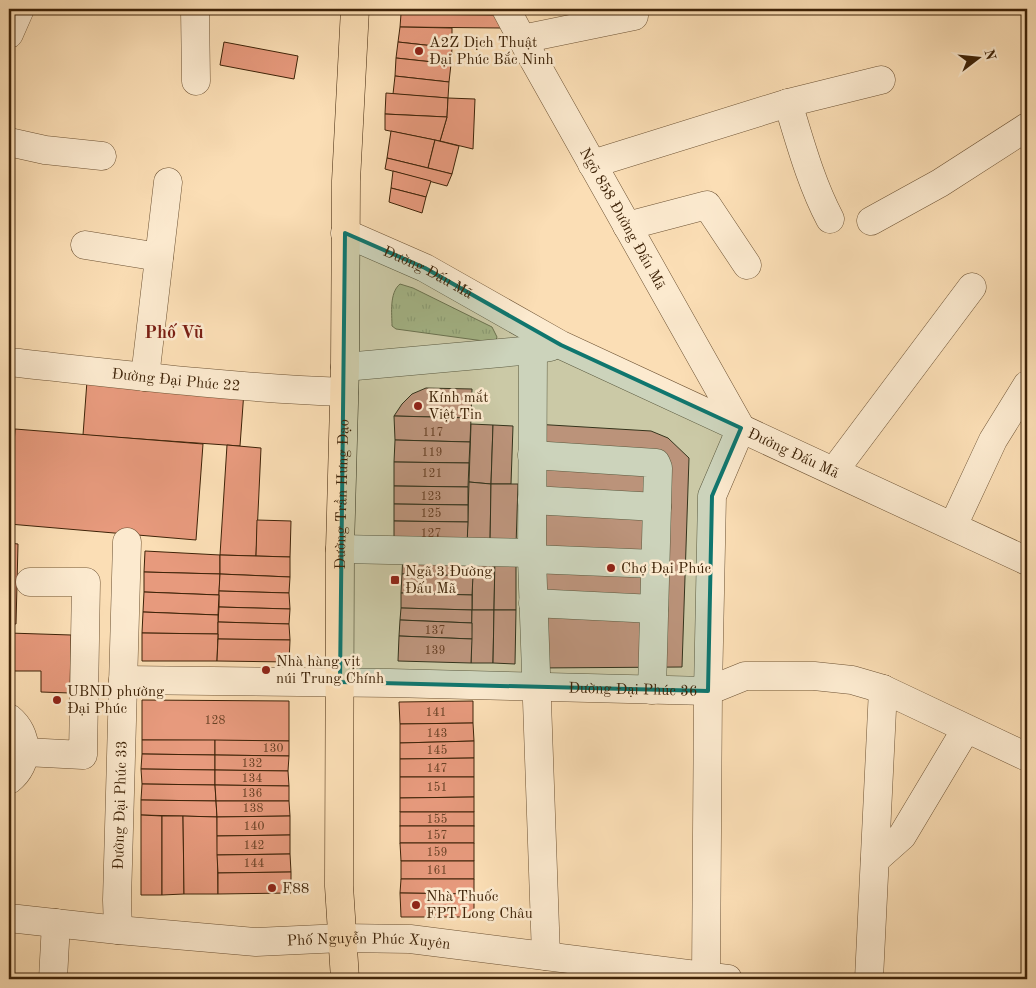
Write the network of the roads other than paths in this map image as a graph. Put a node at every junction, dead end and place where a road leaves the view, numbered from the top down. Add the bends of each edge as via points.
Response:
1 (20, 9) edge
2 (195, 9) edge
3 (355, 9) edge
4 (506, 9) edge
5 (634, 16) dead end
6 (9, 34) edge
7 (522, 39) junction
8 (881, 80) dead end
9 (196, 81) dead end
10 (788, 103) junction
11 (1027, 127) edge
12 (9, 142) edge
13 (102, 156) dead end
14 (592, 164) junction
15 (168, 182) dead end
16 (830, 219) dead end
17 (871, 221) dead end
18 (627, 226) junction
19 (345, 233) junction
20 (85, 245) dead end
21 (159, 257) junction
22 (747, 264) dead end
23 (972, 287) dead end
24 (561, 345) junction
25 (533, 350) junction
26 (9, 362) edge
27 (145, 377) junction
28 (344, 380) junction
29 (1027, 385) edge
30 (741, 428) junction
31 (532, 455) junction
32 (834, 471) junction
33 (532, 500) junction
34 (657, 507) junction
35 (953, 526) junction
36 (127, 542) dead end
37 (340, 549) junction
38 (532, 556) junction
39 (1027, 561) edge
40 (656, 564) junction
41 (30, 582) dead end
42 (533, 603) junction
43 (654, 609) junction
44 (123, 680) junction
45 (340, 682) junction
46 (536, 687) junction
47 (883, 689) junction
48 (652, 690) junction
49 (708, 691) junction
50 (9, 718) edge
51 (966, 729) junction
52 (25, 752) junction
53 (1027, 757) edge
54 (9, 780) edge
55 (875, 860) junction
56 (9, 918) edge
57 (56, 923) junction
58 (118, 930) junction
59 (342, 938) junction
60 (546, 956) junction
61 (717, 977) edge
62 (53, 979) edge
63 (345, 979) edge
64 (869, 979) edge

1 - 6 street
2 - 9 street
3 - 19 main road, Đường Trần Hưng Đạo
4 - 7 street, Ngõ 858 Đường Đấu Mã
5 - 7 street
7 - 14 street, Ngõ 858 Đường Đấu Mã
8 - 10 street
10 - 14 street
10 - 16 street via 804,155
11 - 17 street via 940,183
12 - 13 street via 44,150
14 - 18 street, Ngõ 858 Đường Đấu Mã
15 - 21 street
18 - 22 street via 707,204
18 - 30 street, Ngõ 858 Đường Đấu Mã
19 - 24 street, Đường Đấu Mã via 425,268
19 - 28 main road, Đường Trần Hưng Đạo
20 - 21 street
21 - 27 street
23 - 32 street
24 - 25 street
24 - 30 street, Đường Đấu Mã
25 - 28 street
25 - 31 street
26 - 27 street, Đường Đại Phúc 22
27 - 28 street, Đường Đại Phúc 22 via 301,390
28 - 37 main road, Đường Trần Hưng Đạo
29 - 35 street via 993,440
30 - 32 street, Đường Đấu Mã
30 - 49 street via 712,496
31 - 33 street
31 - 34 street via 656,463
32 - 35 street, Đường Đấu Mã
33 - 34 street
33 - 38 street
34 - 40 street
35 - 39 street, Đường Đấu Mã
36 - 44 street, Đường Đại Phúc 33
37 - 38 street
37 - 45 main road, Đường Trần Hưng Đạo
38 - 40 street
38 - 42 street
40 - 43 street
41 - 52 street via 86,582 83,755
42 - 43 street
42 - 46 street
43 - 48 street
44 - 45 street
44 - 58 street, Đường Đại Phúc 33
45 - 46 street, Đường Đại Phúc 36
45 - 59 main road, Đường Trần Hưng Đạo
46 - 48 street, Đường Đại Phúc 36
46 - 60 street
47 - 49 street, Đường Đại Phúc 36 via 852,680 823,677 745,676
47 - 51 street, Đường Đại Phúc 36
47 - 55 street
48 - 49 street, Đường Đại Phúc 36
49 - 61 street
50 - 52 street via 19,728
51 - 53 street, Đường Đại Phúc 36
51 - 55 street via 902,836
52 - 54 street via 22,764
55 - 64 street
56 - 57 street, Phố Nguyễn Phúc Xuyên
57 - 58 street, Phố Nguyễn Phúc Xuyên
57 - 62 street
58 - 59 street, Phố Nguyễn Phúc Xuyên via 256,942
59 - 60 street, Phố Nguyễn Phúc Xuyên via 410,939
59 - 63 main road, Đường Trần Hưng Đạo
60 - 61 street, Phố Nguyễn Phúc Xuyên

